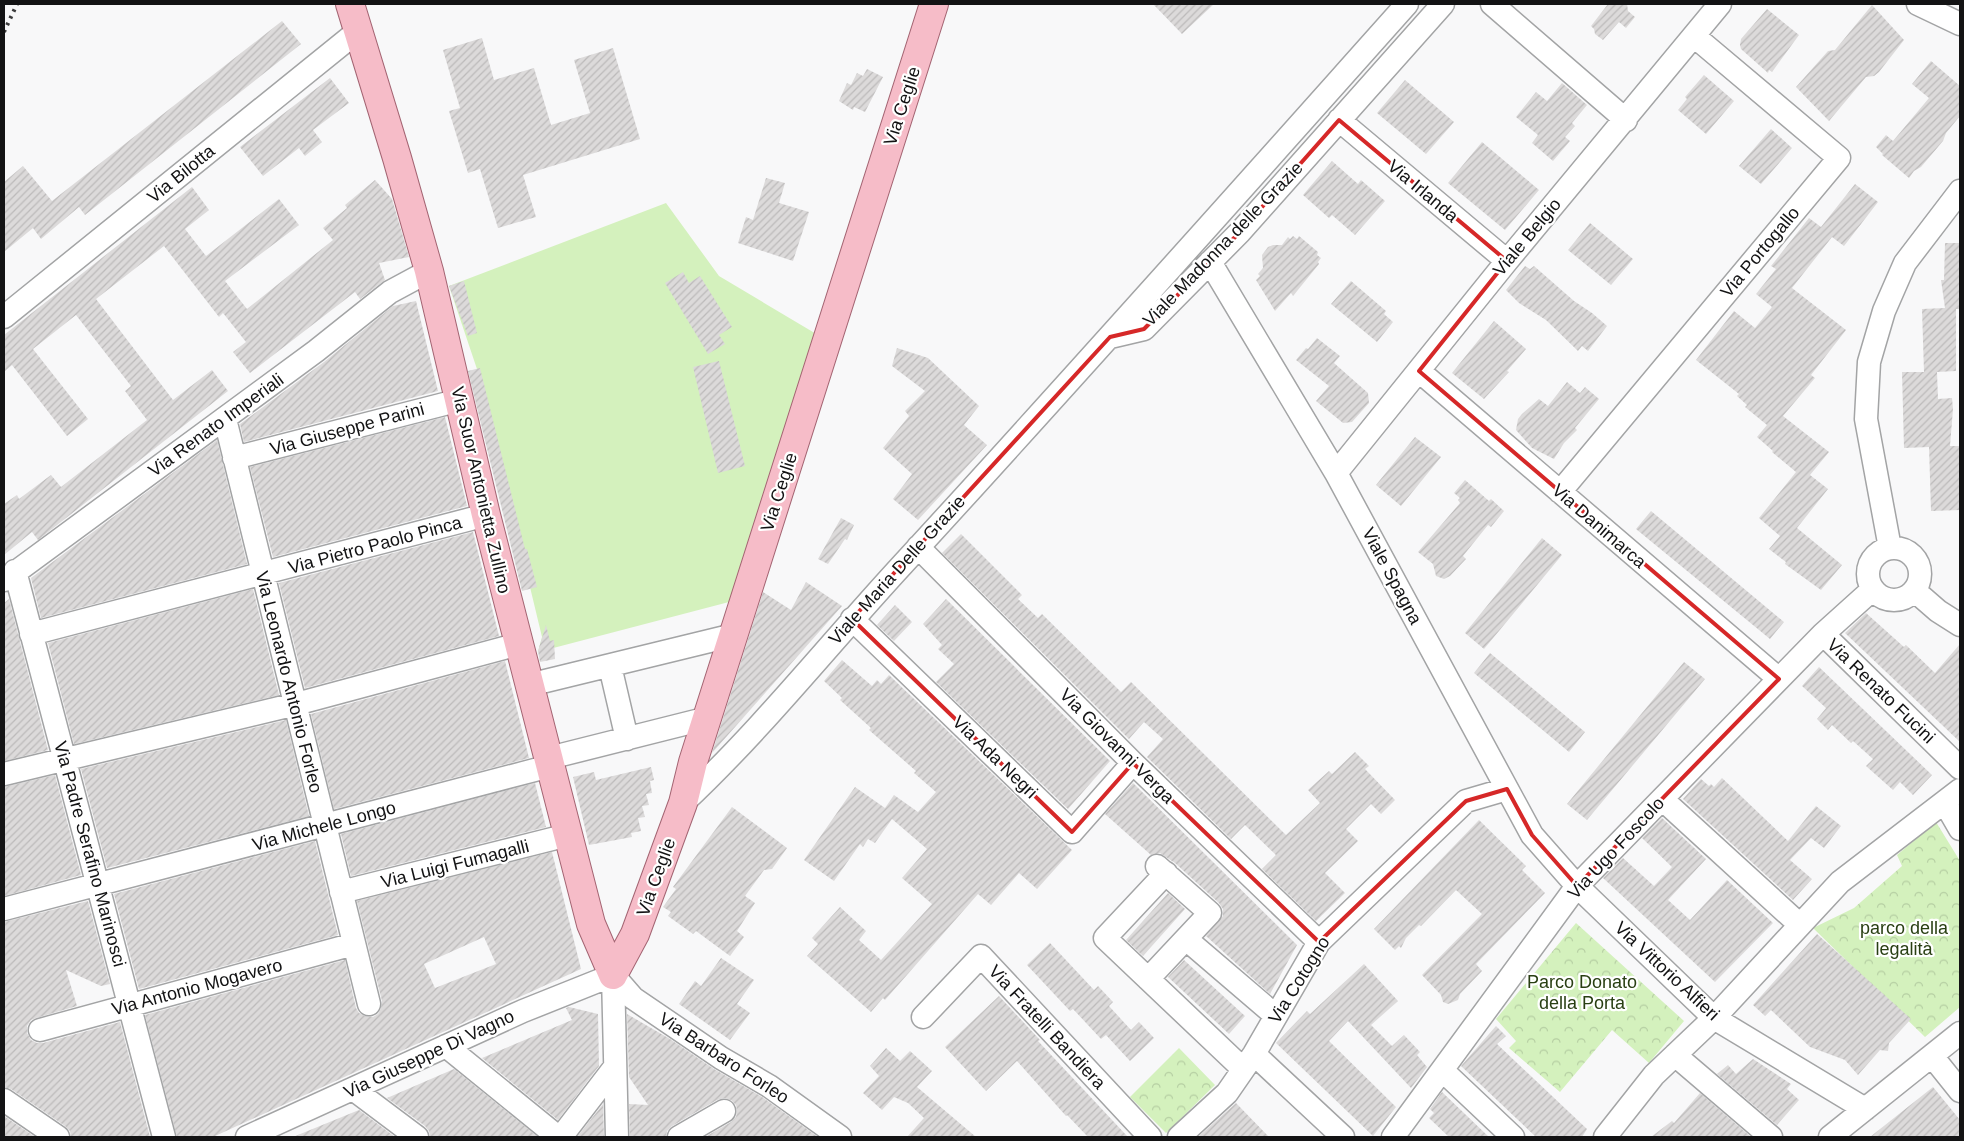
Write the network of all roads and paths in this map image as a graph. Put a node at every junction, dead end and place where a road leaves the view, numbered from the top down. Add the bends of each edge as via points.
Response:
1 (350, 4) edge
2 (934, 4) edge
3 (1407, 4) edge
4 (1443, 4) edge
5 (1492, 4) edge
6 (1720, 4) edge
7 (1918, 4) edge
8 (1960, 24) edge
9 (358, 31) junction
10 (1694, 36) junction
11 (1339, 120) junction
12 (1626, 120) junction
13 (1960, 191) edge
14 (1507, 261) junction
15 (1210, 262) junction
16 (429, 271) junction
17 (4, 317) edge
18 (1110, 337) junction
19 (1419, 371) junction
20 (460, 400) junction
21 (225, 419) junction
22 (234, 458) junction
23 (1336, 472) junction
24 (1560, 492) junction
25 (486, 515) junction
26 (918, 547) junction
27 (1890, 548) junction
28 (263, 575) junction
29 (9, 576) edge
30 (1873, 589) junction
31 (1915, 591) junction
32 (852, 619) junction
33 (1960, 625) edge
34 (31, 634) junction
35 (1823, 634) junction
36 (734, 635) junction
37 (519, 644) junction
38 (610, 666) junction
39 (1779, 679) junction
40 (529, 685) junction
41 (296, 704) junction
42 (708, 718) junction
43 (627, 739) junction
44 (64, 760) junction
45 (549, 762) junction
46 (1133, 763) junction
47 (1960, 768) edge
48 (4, 774) edge
49 (1507, 789) junction
50 (1952, 796) edge
51 (1662, 799) junction
52 (683, 803) junction
53 (324, 826) junction
54 (1960, 829) edge
55 (568, 835) junction
56 (98, 886) junction
57 (1577, 886) junction
58 (341, 892) junction
59 (4, 909) edge
60 (1800, 925) junction
61 (1186, 939) junction
62 (1319, 942) junction
63 (354, 944) junction
64 (613, 975) junction
65 (1148, 979) junction
66 (370, 1004) dead end
67 (130, 1006) junction
68 (1276, 1016) junction
69 (923, 1017) dead end
70 (1714, 1018) junction
71 (40, 1030) dead end
72 (1960, 1033) edge
73 (446, 1046) junction
74 (1674, 1055) junction
75 (1932, 1056) junction
76 (1249, 1062) junction
77 (614, 1068) junction
78 (1442, 1070) junction
79 (353, 1089) junction
80 (1960, 1091) edge
81 (4, 1100) edge
82 (1865, 1109) junction
83 (723, 1112) dead end
84 (261, 1135) edge
85 (58, 1137) edge
86 (164, 1137) edge
87 (417, 1137) edge
88 (560, 1137) edge
89 (617, 1137) edge
90 (680, 1137) edge
91 (840, 1137) edge
92 (1150, 1137) edge
93 (1179, 1137) edge
94 (1343, 1137) edge
95 (1393, 1137) edge
96 (1513, 1137) edge
97 (1605, 1137) edge
98 (1771, 1137) edge
99 (1830, 1137) edge

1 - 9 main road, Via Suor Antonietta Zullino
2 - 36 main road, Via Ceglie
3 - 18 street, Viale Madonna delle Grazie
4 - 11 street, Viale Madonna delle Grazie
5 - 12 street
6 - 10 street, Viale Belgio
7 - 8 street
9 - 16 main road, Via Suor Antonietta Zullino
9 - 17 street, Via Bilotta
10 - 12 street, Viale Belgio
10 - 24 street, Via Portogallo via 1839,158
11 - 14 street, Via Irlanda
11 - 15 street, Viale Madonna delle Grazie
12 - 14 street, Viale Belgio
13 - 27 street via 1905,263 1884,311 1869,362 1866,419
14 - 19 street, Viale Belgio
15 - 18 street, Viale Madonna delle Grazie via 1144,329
15 - 23 street, Viale Spagna
16 - 20 main road, Via Suor Antonietta Zullino
16 - 21 street, Via Renato Imperiali via 390,292
18 - 26 street, Viale Maria Delle Grazie
19 - 23 street, Viale Belgio
19 - 24 street, Via Danimarca
20 - 22 street, Via Giuseppe Parini
20 - 25 main road, Via Suor Antonietta Zullino
21 - 22 street, Via Leonardo Antonio Forleo
21 - 29 street, Via Renato Imperiali
22 - 28 street, Via Leonardo Antonio Forleo
23 - 49 street, Viale Spagna
24 - 39 street, Via Danimarca
25 - 28 street, Via Pietro Paolo Pinca
25 - 37 main road, Via Suor Antonietta Zullino
26 - 32 street, Viale Maria Delle Grazie
26 - 46 street, Via Giovanni Verga
27 - 30 street via 1874,556 1868,569
27 - 31 street via 1899,547 1912,553 1919,565 1921,579
28 - 34 street, Via Pietro Paolo Pinca
28 - 41 street, Via Leonardo Antonio Forleo
29 - 34 street, Via Padre Serafino Marinosci
30 - 31 street via 1890,600 1903,599
30 - 35 street, Via Ugo Foscolo
31 - 33 street
32 - 46 street, Via Ada Negri via 1072,832
32 - 52 street, Viale Maria Delle Grazie via 718,770
34 - 44 street, Via Padre Serafino Marinosci
35 - 39 street, Via Ugo Foscolo
35 - 47 street, Via Renato Fucini
36 - 38 street
36 - 42 main road, Via Ceglie
37 - 40 main road, Via Suor Antonietta Zullino
37 - 41 street
38 - 40 street
38 - 43 street
39 - 51 street, Via Ugo Foscolo
40 - 45 main road, Via Suor Antonietta Zullino
41 - 44 street
41 - 53 street, Via Leonardo Antonio Forleo
42 - 43 street, Via Michele Longo
42 - 52 main road, Via Ceglie
43 - 45 street, Via Michele Longo
44 - 48 street
44 - 56 street, Via Padre Serafino Marinosci
45 - 53 street, Via Michele Longo
45 - 55 main road, Via Suor Antonietta Zullino
46 - 62 street, Via Giovanni Verga
49 - 57 street, Viale Spagna via 1532,835
49 - 62 street, Via Cotogno via 1466,800
50 - 54 street
50 - 60 street via 1840,882
51 - 57 street, Via Ugo Foscolo
51 - 60 street
52 - 64 main road, Via Ceglie via 635,934
53 - 56 street, Via Michele Longo
53 - 58 street, Via Leonardo Antonio Forleo
55 - 58 street, Via Luigi Fumagalli
55 - 64 main road, Via Suor Antonietta Zullino via 591,924
56 - 59 street, Via Michele Longo
56 - 67 street, Via Padre Serafino Marinosci
57 - 70 street, Via Vittorio Alfieri
57 - 78 street, Via Ugo Foscolo
58 - 63 street, Via Leonardo Antonio Forleo
60 - 70 street
61 - 65 street
61 - 65 street via 1210,913 1162,870 1105,938
61 - 68 street
62 - 68 street, Via Cotogno
63 - 66 street, Via Leonardo Antonio Forleo
63 - 67 street, Via Antonio Mogavero
64 - 73 street, Via Giuseppe Di Vagno
64 - 77 street
64 - 91 street, Via Barbaro Forleo via 633,998 721,1058 769,1086
65 - 76 street
67 - 71 street, Via Antonio Mogavero
67 - 86 street, Via Padre Serafino Marinosci
68 - 76 street, Via Cotogno
69 - 92 street, Via Fratelli Bandiera via 981,956
70 - 74 street
70 - 82 street, Via Vittorio Alfieri
72 - 75 street
73 - 79 street, Via Giuseppe Di Vagno
73 - 88 street
74 - 97 street
74 - 98 street
75 - 80 street
75 - 82 street
76 - 93 street, Via Cotogno via 1227,1092
76 - 94 street
77 - 88 street
77 - 89 street
78 - 95 street, Via Ugo Foscolo
78 - 96 street
79 - 84 street, Via Giuseppe Di Vagno
79 - 87 street
81 - 85 street
82 - 99 street
83 - 90 street

